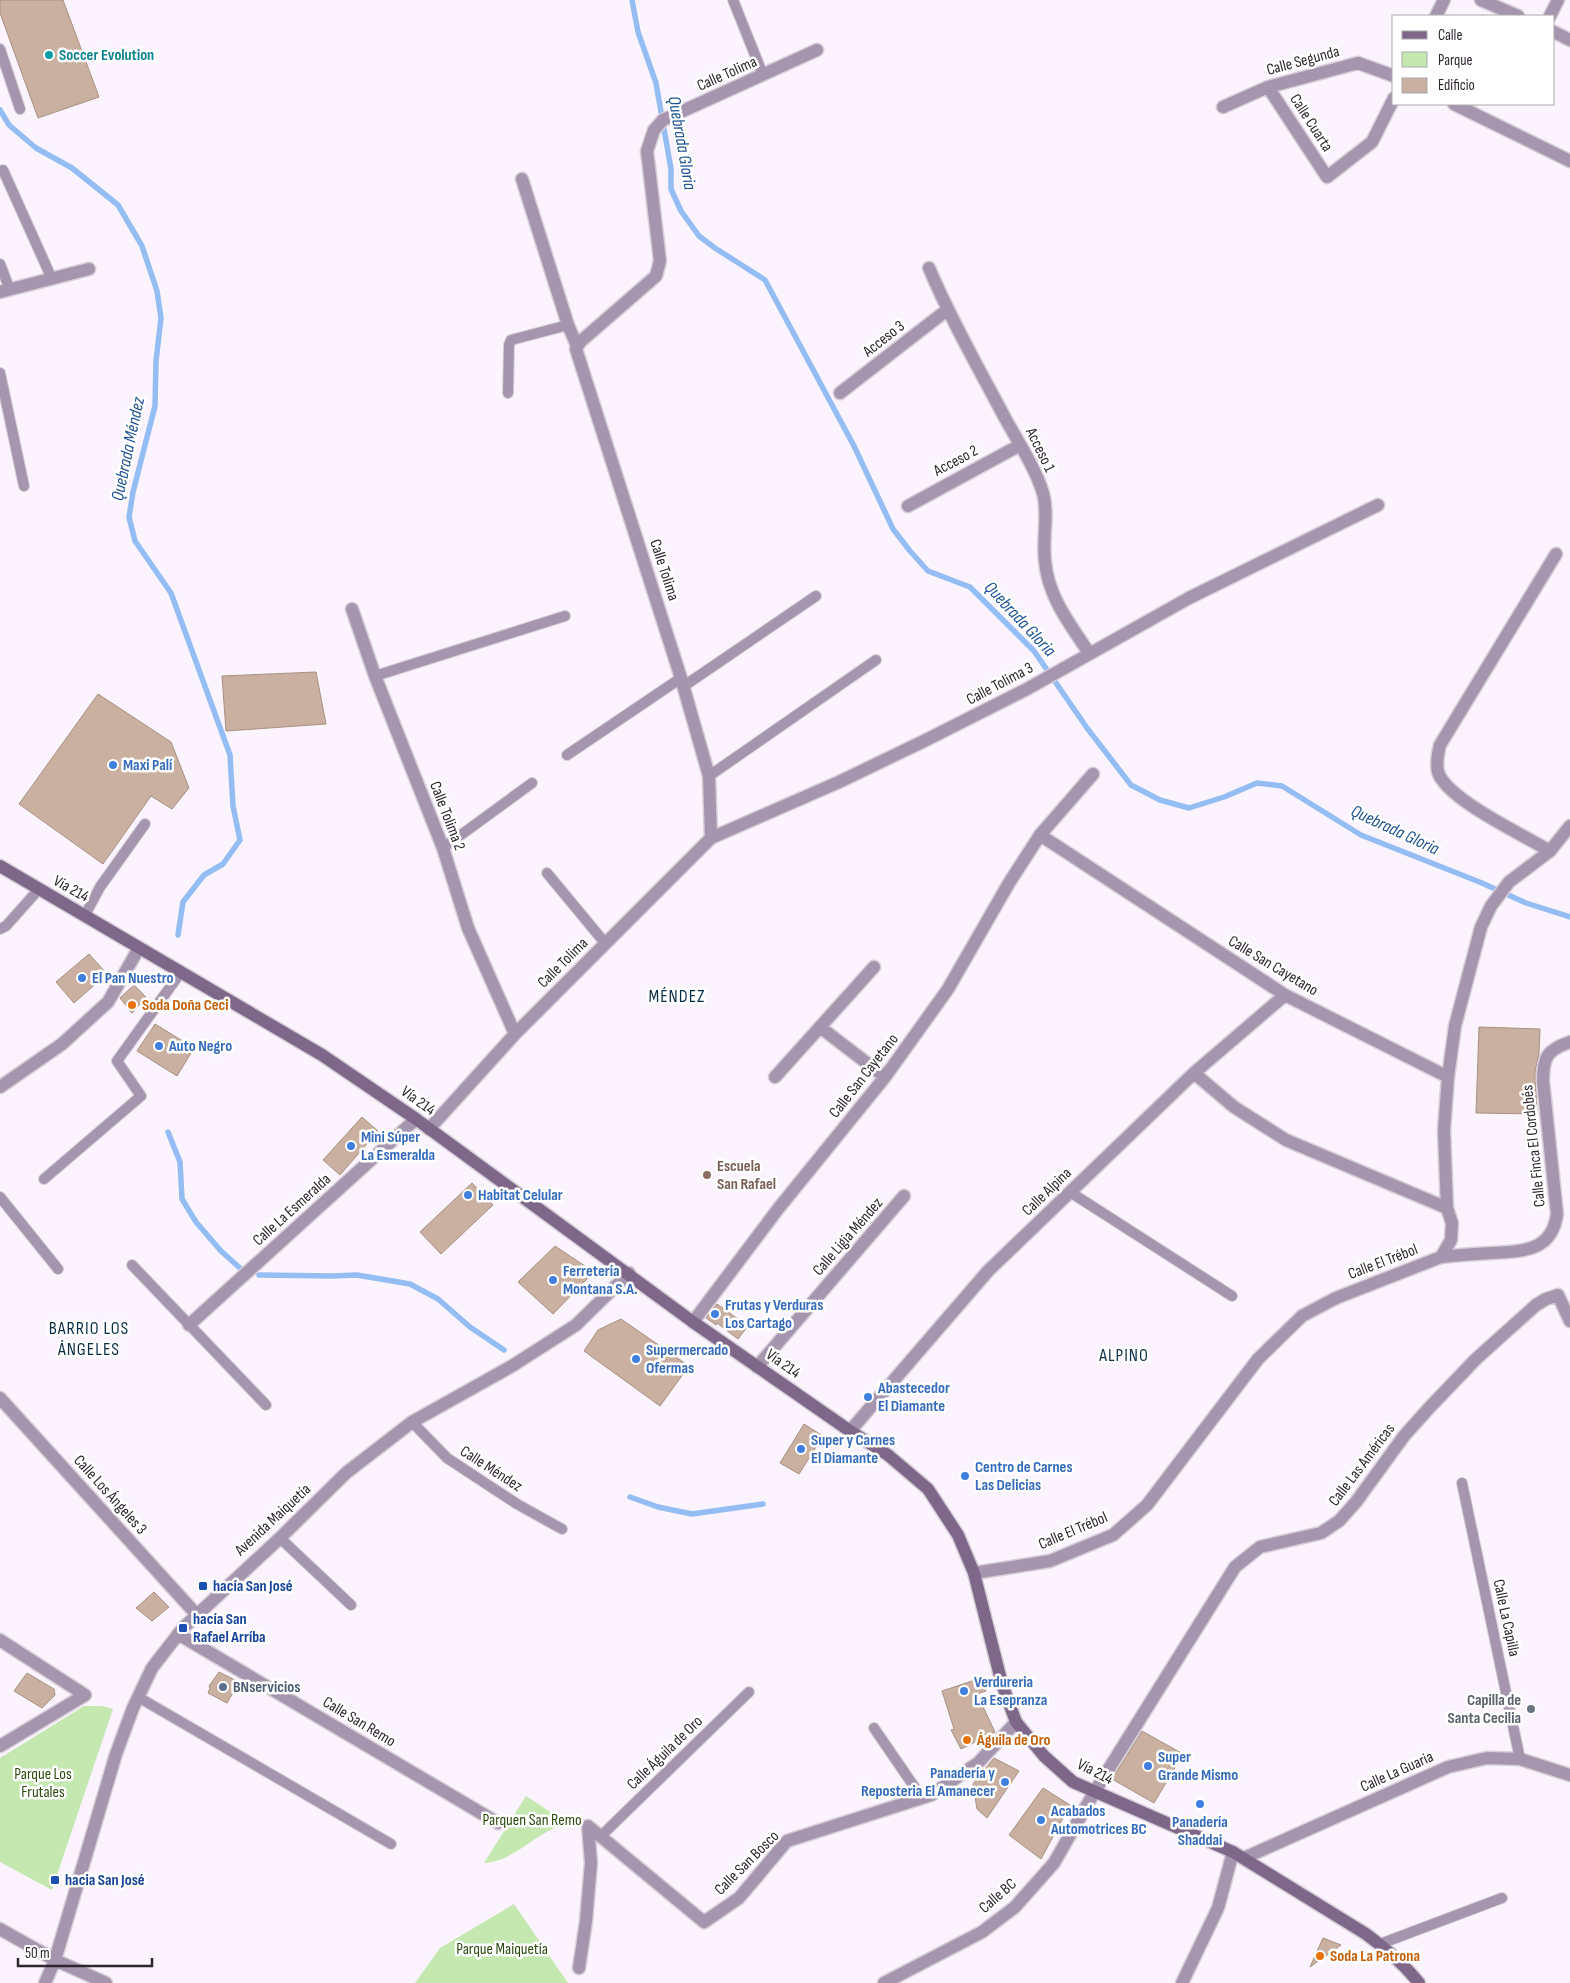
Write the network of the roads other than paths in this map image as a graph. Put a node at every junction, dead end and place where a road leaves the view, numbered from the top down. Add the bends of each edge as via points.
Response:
1 (733, 0) edge
2 (1444, 0) edge
3 (1481, 0) edge
4 (1558, 0) edge
5 (1436, 15) edge
6 (1516, 15) edge
7 (1550, 15) edge
8 (1555, 32) edge
9 (1570, 40) edge
10 (0, 49) edge
11 (817, 50) dead end
12 (763, 75) junction
13 (1392, 75) edge
14 (1268, 86) junction
15 (1392, 102) edge
16 (1456, 105) edge
17 (1223, 107) dead end
18 (20, 109) dead end
19 (1570, 160) edge
20 (3, 170) dead end
21 (522, 179) dead end
22 (0, 264) edge
23 (929, 268) dead end
24 (89, 269) dead end
25 (52, 279) junction
26 (5, 291) edge
27 (947, 310) junction
28 (568, 325) junction
29 (577, 346) junction
30 (0, 373) edge
31 (508, 393) dead end
32 (840, 393) dead end
33 (1020, 446) junction
34 (24, 486) dead end
35 (1378, 505) dead end
36 (908, 506) dead end
37 (1556, 554) dead end
38 (816, 596) dead end
39 (352, 609) dead end
40 (565, 616) dead end
41 (1089, 653) junction
42 (876, 660) dead end
43 (375, 676) junction
44 (682, 682) junction
45 (567, 755) dead end
46 (1093, 774) dead end
47 (709, 776) junction
48 (532, 783) dead end
49 (145, 824) dead end
50 (1570, 826) edge
51 (1040, 835) junction
52 (711, 838) junction
53 (443, 848) junction
54 (1550, 852) junction
55 (0, 866) edge
56 (547, 872) dead end
57 (39, 889) junction
58 (86, 915) junction
59 (0, 929) edge
60 (606, 943) junction
61 (139, 948) junction
62 (874, 967) dead end
63 (181, 972) junction
64 (1285, 995) junction
65 (820, 1027) junction
66 (515, 1034) junction
67 (1570, 1042) edge
68 (1194, 1073) junction
69 (1448, 1076) junction
70 (775, 1077) dead end
71 (885, 1077) junction
72 (0, 1087) edge
73 (416, 1119) junction
74 (429, 1129) junction
75 (44, 1179) dead end
76 (1070, 1192) junction
77 (904, 1196) dead end
78 (0, 1197) edge
79 (1447, 1208) junction
80 (1441, 1257) junction
81 (132, 1265) dead end
82 (58, 1269) dead end
83 (629, 1274) junction
84 (1232, 1296) dead end
85 (1570, 1321) edge
86 (692, 1322) junction
87 (189, 1325) junction
88 (757, 1367) junction
89 (0, 1398) edge
90 (266, 1405) dead end
91 (412, 1422) junction
92 (850, 1431) junction
93 (1462, 1483) dead end
94 (562, 1529) dead end
95 (280, 1538) junction
96 (974, 1573) junction
97 (351, 1605) dead end
98 (196, 1614) junction
99 (178, 1634) junction
100 (0, 1640) edge
101 (750, 1692) dead end
102 (138, 1697) junction
103 (1016, 1722) junction
104 (874, 1728) dead end
105 (0, 1746) edge
106 (1520, 1759) junction
107 (1570, 1775) edge
108 (1095, 1791) junction
109 (922, 1798) junction
110 (498, 1823) dead end
111 (601, 1836) junction
112 (391, 1844) dead end
113 (1239, 1855) junction
114 (1502, 1898) dead end
115 (0, 1929) edge
116 (1380, 1944) junction
117 (55, 1960) junction
118 (579, 1968) dead end
119 (46, 1983) edge
120 (106, 1983) edge
121 (884, 1983) edge
122 (1182, 1983) edge
123 (1419, 1983) edge

1 - 12 lane
2 - 5 street
3 - 6 street
4 - 7 street
8 - 9 street
10 - 18 lane
11 - 12 street, Calle Tolima
12 - 29 street, Calle Tolima via 663,120 654,130 647,151 659,268 656,276
13 - 14 street, Calle Segunda via 1358,63
14 - 15 street, Calle Cuarta via 1326,177 1372,142
14 - 17 street, Calle Segunda
16 - 19 street
20 - 25 lane
21 - 28 street
22 - 26 lane
23 - 27 street, Acceso 1
24 - 25 street
25 - 26 street
27 - 32 street, Acceso 3
27 - 33 street, Acceso 1
28 - 29 street
28 - 31 lane via 511,340 508,345
29 - 44 street, Calle Tolima
30 - 34 lane
33 - 36 street, Acceso 2
33 - 41 street, Acceso 1 via 1043,494 1046,517 1044,560 1048,583
35 - 41 street, Calle Tolima 3 via 1189,598
37 - 54 street via 1440,745 1438,757 1438,772 1446,786 1460,798
38 - 44 lane
39 - 43 street, Calle Tolima 2
40 - 43 lane
41 - 52 street, Calle Tolima 3 via 1028,689 839,782
42 - 47 lane
43 - 53 street, Calle Tolima 2
44 - 45 lane
44 - 47 street, Calle Tolima
46 - 51 street, Calle San Cayetano
47 - 52 street, Calle Tolima
48 - 53 lane
49 - 58 lane via 100,888
50 - 54 street, Calle El Trébol
51 - 64 street, Calle San Cayetano
51 - 71 street, Calle San Cayetano via 948,989
52 - 60 street, Calle Tolima
53 - 66 street, Calle Tolima 2 via 468,928
54 - 69 street, Calle El Trébol via 1509,882 1491,906 1481,927 1458,1017
55 - 57 main road, Vía 214
56 - 60 lane
57 - 58 main road, Vía 214
57 - 59 lane
58 - 61 main road, Vía 214
60 - 66 street, Calle Tolima
61 - 63 main road, Vía 214
61 - 72 street via 108,1002 62,1044
62 - 65 street
63 - 73 main road, Vía 214 via 322,1055
63 - 75 lane via 117,1061 141,1096
64 - 68 street, Calle Alpina
64 - 69 street, Calle San Cayetano
65 - 70 street
65 - 71 street
66 - 74 street, Calle Tolima
67 - 80 street, Calle Finca El Cordobés via 1552,1050 1543,1062 1556,1226 1540,1244 1528,1250
68 - 76 street, Calle Alpina
68 - 79 street via 1234,1107 1286,1140
69 - 79 street, Calle El Trébol via 1444,1130
71 - 86 street, Calle San Cayetano
73 - 74 main road, Vía 214
73 - 87 street, Calle La Esmeralda
74 - 83 main road, Vía 214
76 - 84 lane
76 - 92 street, Calle Alpina via 988,1271
77 - 88 street, Calle Ligia Méndez
78 - 82 lane
79 - 80 street, Calle El Trébol via 1452,1223 1451,1240
80 - 96 street, Calle El Trébol via 1336,1298 1302,1316 1258,1359 1147,1505 1113,1535 1050,1561
81 - 87 lane
83 - 86 main road, Vía 214
83 - 91 street, Avenida Maiquetía via 576,1325 512,1366
85 - 108 street, Calle Las Américas via 1558,1295 1536,1305 1430,1407 1339,1521 1321,1533 1260,1547 1235,1567
86 - 88 main road, Vía 214
87 - 90 lane
88 - 92 main road, Vía 214
89 - 98 street, Calle Los Ángeles 3
91 - 94 lane, Calle Méndez via 447,1458
91 - 95 street, Avenida Maiquetía via 346,1473
92 - 96 main road, Vía 214 via 888,1455 928,1489 958,1535
93 - 106 lane, Calle La Capilla
95 - 97 lane
95 - 98 street, Avenida Maiquetía
96 - 103 main road, Vía 214 via 1002,1684
98 - 99 street, Avenida Maiquetía
99 - 102 street, Avenida Maiquetía via 152,1668
99 - 110 street, Calle San Remo
100 - 105 street via 85,1695
101 - 111 lane, Calle Águila de Oro
102 - 112 lane
102 - 117 street, Avenida Maiquetía via 116,1754
103 - 108 main road, Vía 214 via 1044,1756 1073,1782
103 - 109 street, Calle San Bosco via 978,1763
104 - 109 lane
106 - 107 street, Calle La Guaria
106 - 113 street, Calle La Guaria via 1487,1758 1448,1766
108 - 113 main road, Vía 214
108 - 121 street, Calle BC via 1054,1863 1015,1907 982,1932
109 - 111 street, Calle San Bosco via 787,1841 740,1898 704,1922
111 - 118 street via 588,1826 591,1863
113 - 116 main road, Vía 214
113 - 122 street
114 - 116 lane
115 - 117 street
116 - 123 main road, Vía 214
117 - 119 street, Avenida Maiquetía
117 - 120 street

